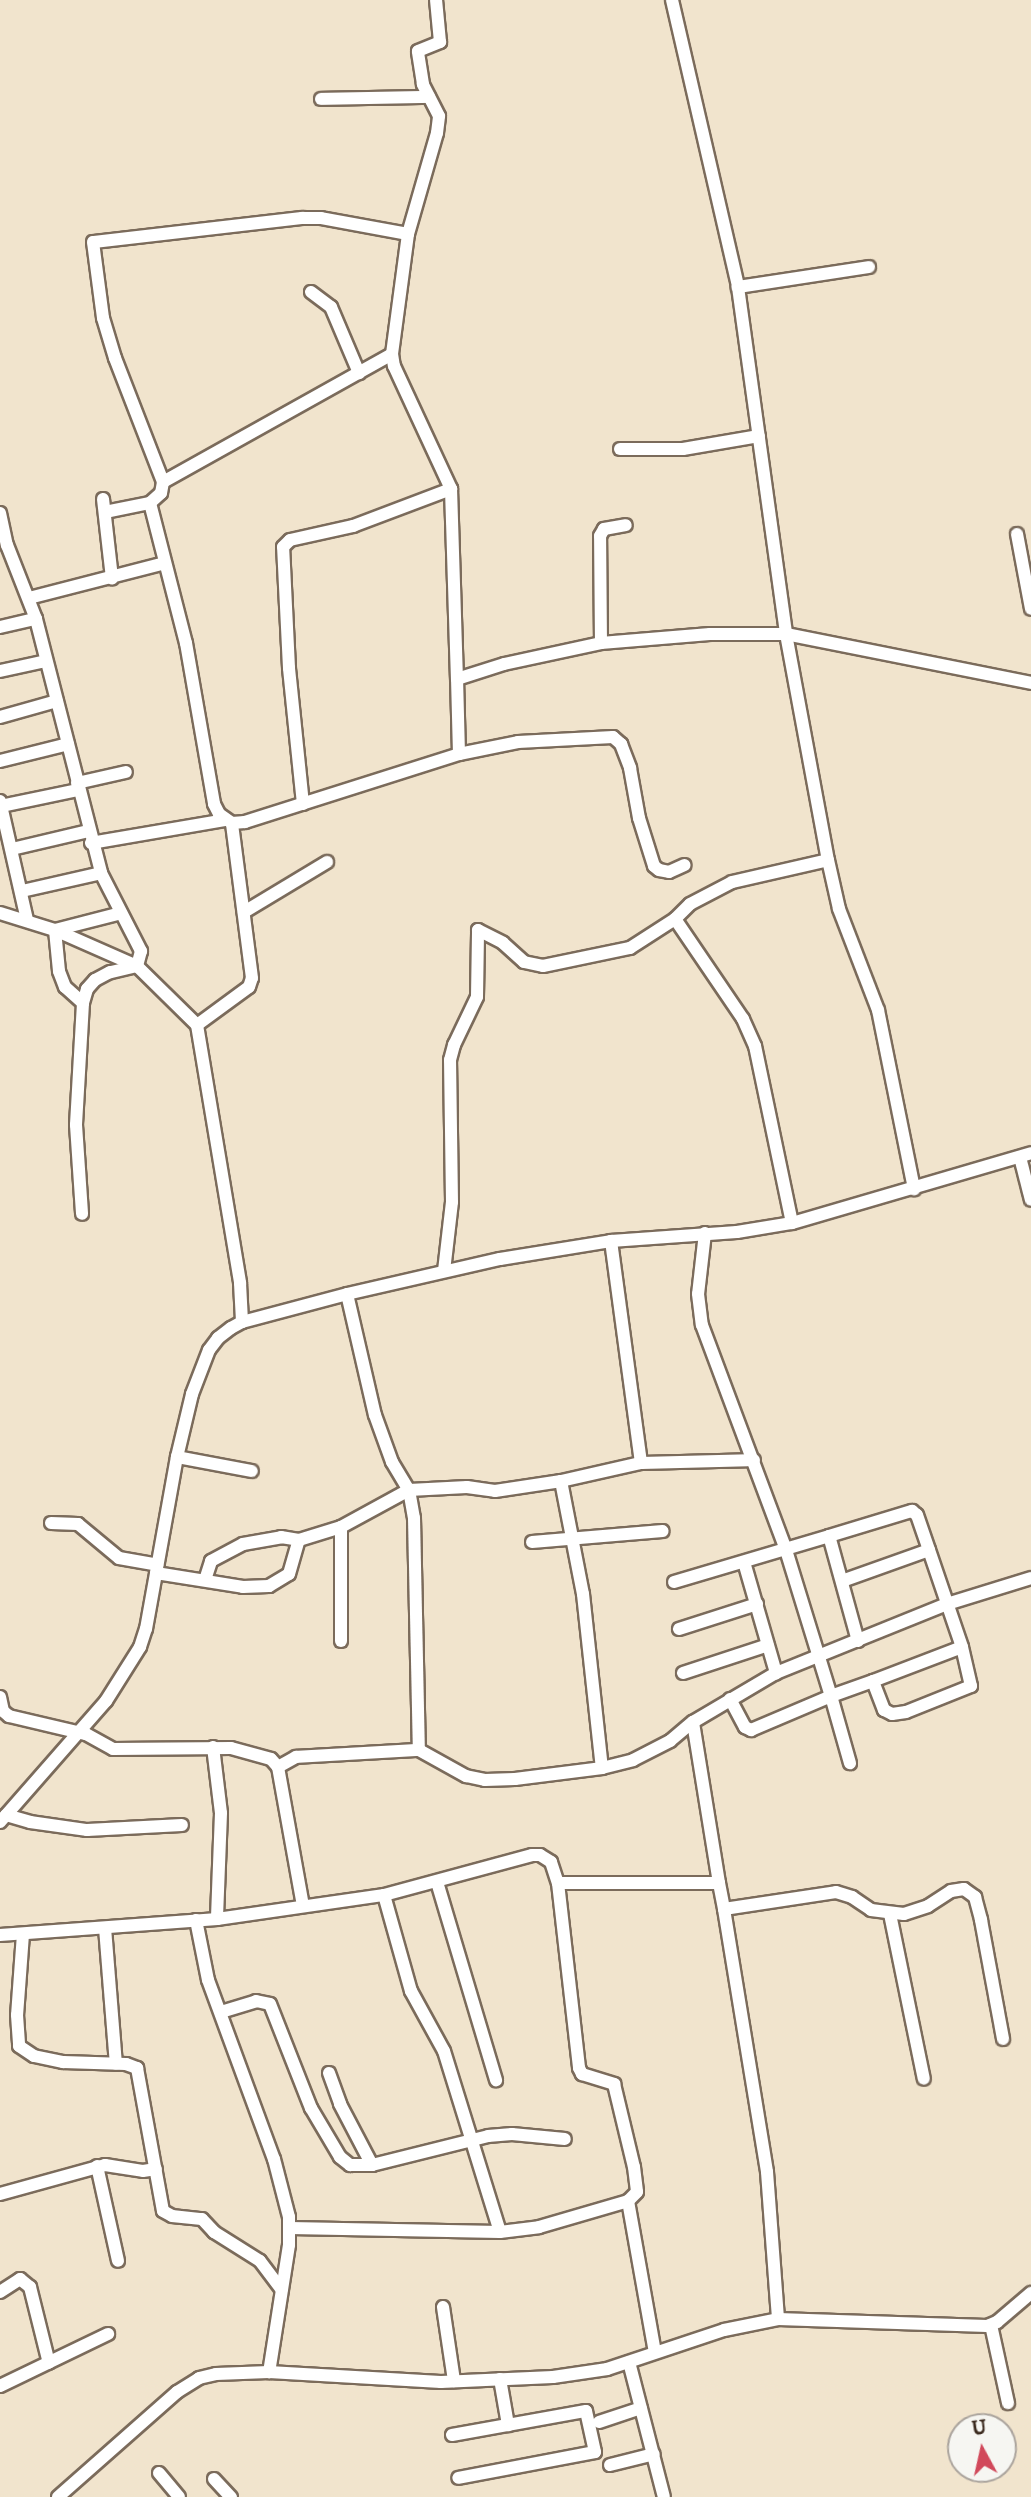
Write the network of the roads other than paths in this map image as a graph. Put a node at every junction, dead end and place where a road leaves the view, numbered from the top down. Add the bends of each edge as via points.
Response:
1 (436, 0) edge
2 (672, 0) edge
3 (429, 97) junction
4 (321, 99) dead end
5 (408, 234) junction
6 (869, 267) dead end
7 (738, 287) junction
8 (312, 292) dead end
9 (392, 354) junction
10 (359, 373) junction
11 (759, 436) junction
12 (620, 449) dead end
13 (163, 482) junction
14 (451, 489) junction
15 (150, 503) junction
16 (0, 513) edge
17 (626, 525) dead end
18 (1017, 534) dead end
19 (164, 563) junction
20 (112, 578) junction
21 (29, 597) junction
22 (1031, 609) edge
23 (36, 619) junction
24 (0, 627) edge
25 (786, 634) junction
26 (601, 643) junction
27 (46, 661) junction
28 (0, 671) edge
29 (457, 679) junction
30 (1031, 683) edge
31 (57, 701) junction
32 (0, 717) edge
33 (68, 744) junction
34 (459, 754) junction
35 (0, 761) edge
36 (126, 772) dead end
37 (77, 786) junction
38 (0, 803) edge
39 (303, 804) junction
40 (229, 821) junction
41 (90, 837) junction
42 (12, 849) junction
43 (828, 860) junction
44 (327, 862) dead end
45 (685, 865) dead end
46 (100, 873) junction
47 (22, 891) junction
48 (244, 912) junction
49 (0, 913) edge
50 (121, 913) junction
51 (675, 919) junction
52 (27, 920) junction
53 (55, 930) junction
54 (137, 966) junction
55 (83, 1003) junction
56 (197, 1025) junction
57 (1025, 1155) edge
58 (914, 1189) junction
59 (1031, 1200) edge
60 (82, 1214) dead end
61 (792, 1223) junction
62 (705, 1233) junction
63 (611, 1241) junction
64 (444, 1271) junction
65 (347, 1294) junction
66 (242, 1322) junction
67 (177, 1457) junction
68 (754, 1460) junction
69 (641, 1463) junction
70 (252, 1471) dead end
71 (561, 1481) junction
72 (409, 1490) junction
73 (51, 1523) dead end
74 (341, 1527) junction
75 (663, 1531) dead end
76 (829, 1535) junction
77 (575, 1539) junction
78 (299, 1540) junction
79 (532, 1542) dead end
80 (786, 1550) junction
81 (929, 1550) junction
82 (744, 1562) junction
83 (157, 1569) junction
84 (1031, 1578) edge
85 (205, 1580) junction
86 (842, 1581) junction
87 (674, 1582) dead end
88 (757, 1604) junction
89 (947, 1604) junction
90 (679, 1629) dead end
91 (341, 1641) dead end
92 (858, 1641) junction
93 (768, 1645) junction
94 (962, 1647) junction
95 (817, 1657) junction
96 (683, 1673) dead end
97 (776, 1673) junction
98 (873, 1681) junction
99 (831, 1696) junction
100 (0, 1698) edge
101 (730, 1699) junction
102 (694, 1722) junction
103 (77, 1733) junction
104 (214, 1747) junction
105 (419, 1750) junction
106 (850, 1763) dead end
107 (278, 1767) junction
108 (602, 1769) junction
109 (3, 1819) edge
110 (182, 1825) dead end
111 (437, 1882) junction
112 (558, 1883) junction
113 (719, 1883) junction
114 (384, 1895) junction
115 (303, 1906) junction
116 (724, 1909) junction
117 (890, 1914) junction
118 (217, 1919) junction
119 (196, 1920) junction
120 (105, 1928) junction
121 (23, 1934) junction
122 (0, 1935) edge
123 (221, 2012) junction
124 (1003, 2039) dead end
125 (116, 2064) junction
126 (329, 2073) dead end
127 (924, 2079) dead end
128 (496, 2080) dead end
129 (471, 2139) junction
130 (565, 2139) dead end
131 (372, 2165) junction
132 (97, 2166) junction
133 (156, 2169) junction
134 (0, 2194) edge
135 (628, 2201) junction
136 (290, 2228) junction
137 (500, 2232) junction
138 (118, 2261) dead end
139 (282, 2290) junction
140 (0, 2292) edge
141 (1031, 2293) edge
142 (443, 2307) dead end
143 (778, 2319) junction
144 (991, 2325) junction
145 (108, 2334) dead end
146 (655, 2352) junction
147 (629, 2362) junction
148 (49, 2363) junction
149 (270, 2372) junction
150 (500, 2379) junction
151 (454, 2381) junction
152 (0, 2386) edge
153 (1008, 2403) dead end
154 (641, 2408) junction
155 (599, 2422) dead end
156 (509, 2425) junction
157 (452, 2435) dead end
158 (654, 2454) junction
159 (610, 2465) dead end
160 (159, 2473) dead end
161 (458, 2478) dead end
162 (214, 2479) dead end
163 (58, 2497) edge
164 (179, 2497) edge
165 (231, 2497) edge
166 (664, 2497) edge

1 - 3 street via 440,42 418,51
2 - 7 street
3 - 4 street
3 - 5 street via 439,116 437,133
5 - 9 street
5 - 13 street via 302,218 93,242 103,318
6 - 7 street
7 - 11 street
8 - 10 street via 331,307
9 - 10 street
9 - 14 street
10 - 13 street
11 - 12 street via 683,449
11 - 25 street
13 - 15 street
14 - 29 street
14 - 39 street via 352,526 290,540 283,547
15 - 19 street
15 - 20 street via 104,506
16 - 21 street via 7,545
17 - 26 street via 604,529 600,536
18 - 22 street
19 - 20 street
19 - 40 street via 186,643 214,804
20 - 21 street
21 - 23 street
23 - 24 street
23 - 27 street
25 - 26 street via 710,634
25 - 30 street
25 - 43 street
26 - 29 street
27 - 28 street
27 - 31 street
29 - 34 street
31 - 32 street
31 - 33 street
33 - 35 street
33 - 37 street
34 - 39 street
34 - 45 street via 518,742 613,737 621,744 630,768 654,866 669,872
36 - 37 street
37 - 38 street
37 - 41 street
38 - 42 street
39 - 40 street
40 - 41 street
40 - 48 street
41 - 42 street
41 - 46 street
42 - 47 street
43 - 51 street via 732,882 690,904
43 - 58 street via 839,909 878,1010
44 - 48 street
46 - 47 street
46 - 50 street
47 - 52 street
48 - 56 street via 251,984
49 - 52 street
50 - 53 street
50 - 54 street via 141,951
51 - 61 street via 743,1019 755,1046
51 - 64 street via 629,948 543,966 524,962 503,943 478,930 477,997 450,1060 452,1202
52 - 53 street
53 - 54 street
53 - 55 street via 65,987
54 - 55 street via 95,980
54 - 56 street
55 - 60 street via 76,1125
56 - 66 street via 240,1283
57 - 58 street
57 - 59 street
58 - 61 street
61 - 62 street
62 - 63 street
62 - 68 street via 698,1294 702,1325
63 - 64 street
63 - 69 street
64 - 65 street
65 - 66 street
65 - 72 street via 375,1415 392,1462
66 - 67 street via 218,1338 206,1358
67 - 70 street
67 - 83 street
68 - 69 street
68 - 80 street
69 - 71 street
71 - 72 street via 495,1491 467,1487
71 - 77 street
72 - 74 street
72 - 105 street via 416,1538
73 - 83 street via 78,1524 119,1558
74 - 78 street
74 - 91 street
75 - 77 street
76 - 80 street
76 - 81 street via 912,1511
76 - 86 street
77 - 79 street
77 - 108 street
78 - 85 street via 281,1537 243,1544 211,1561
78 - 85 street via 293,1568 281,1581 258,1588
80 - 82 street
80 - 95 street
81 - 86 street
81 - 89 street
82 - 87 street
82 - 88 street
83 - 85 street
83 - 103 street via 146,1629 135,1657 116,1688
84 - 89 street
86 - 92 street
88 - 90 street
88 - 93 street
89 - 92 street
89 - 94 street
92 - 95 street
93 - 96 street
93 - 97 street
94 - 98 street
94 - 98 street via 971,1686 954,1695 891,1714 884,1710
95 - 97 street
95 - 99 street
97 - 101 street
98 - 99 street
99 - 101 street via 751,1730
99 - 106 street
100 - 103 street via 9,1716
101 - 102 street
102 - 108 street via 651,1753
102 - 113 street
103 - 104 street via 93,1736 113,1749
103 - 109 street
104 - 107 street via 258,1754
104 - 118 street via 221,1814
105 - 107 street via 296,1756
105 - 108 street via 450,1769 485,1780
107 - 115 street
109 - 110 street via 87,1830
111 - 112 street via 540,1855 551,1862
111 - 114 street
111 - 128 street
112 - 113 street
112 - 135 street via 579,2068 582,2074 614,2084 638,2185 637,2195
113 - 116 street
114 - 115 street
114 - 129 street via 411,1991 444,2051
115 - 118 street
116 - 117 street via 836,1892
116 - 143 street via 767,2172
117 - 124 street via 923,1908 951,1891 971,1892 981,1920
117 - 127 street
118 - 119 street
119 - 120 street
119 - 123 street via 208,1980
120 - 121 street
120 - 125 street
121 - 122 street
121 - 125 street via 19,2046 34,2056 63,2063
123 - 131 street via 256,2001 270,2004 299,2083 330,2142 350,2165
123 - 136 street via 274,2159
125 - 133 street via 134,2066 140,2073
126 - 131 street
129 - 130 street via 512,2134
129 - 131 street
129 - 137 street
132 - 133 street
132 - 134 street
132 - 138 street
133 - 139 street via 163,2211 202,2218 214,2232 260,2261
135 - 137 street via 539,2227
135 - 146 street
136 - 137 street
136 - 139 street
139 - 149 street
140 - 148 street via 20,2279 30,2287
141 - 144 street
142 - 151 street
143 - 144 street
143 - 146 street
144 - 153 street
145 - 148 street
146 - 147 street
147 - 150 street via 586,2373
147 - 154 street
148 - 152 street
149 - 151 street
149 - 163 street via 216,2374 190,2383
150 - 151 street
150 - 156 street
154 - 155 street
154 - 158 street
156 - 157 street
156 - 161 street via 586,2411 595,2452
158 - 159 street
158 - 166 street
160 - 164 street
162 - 165 street

